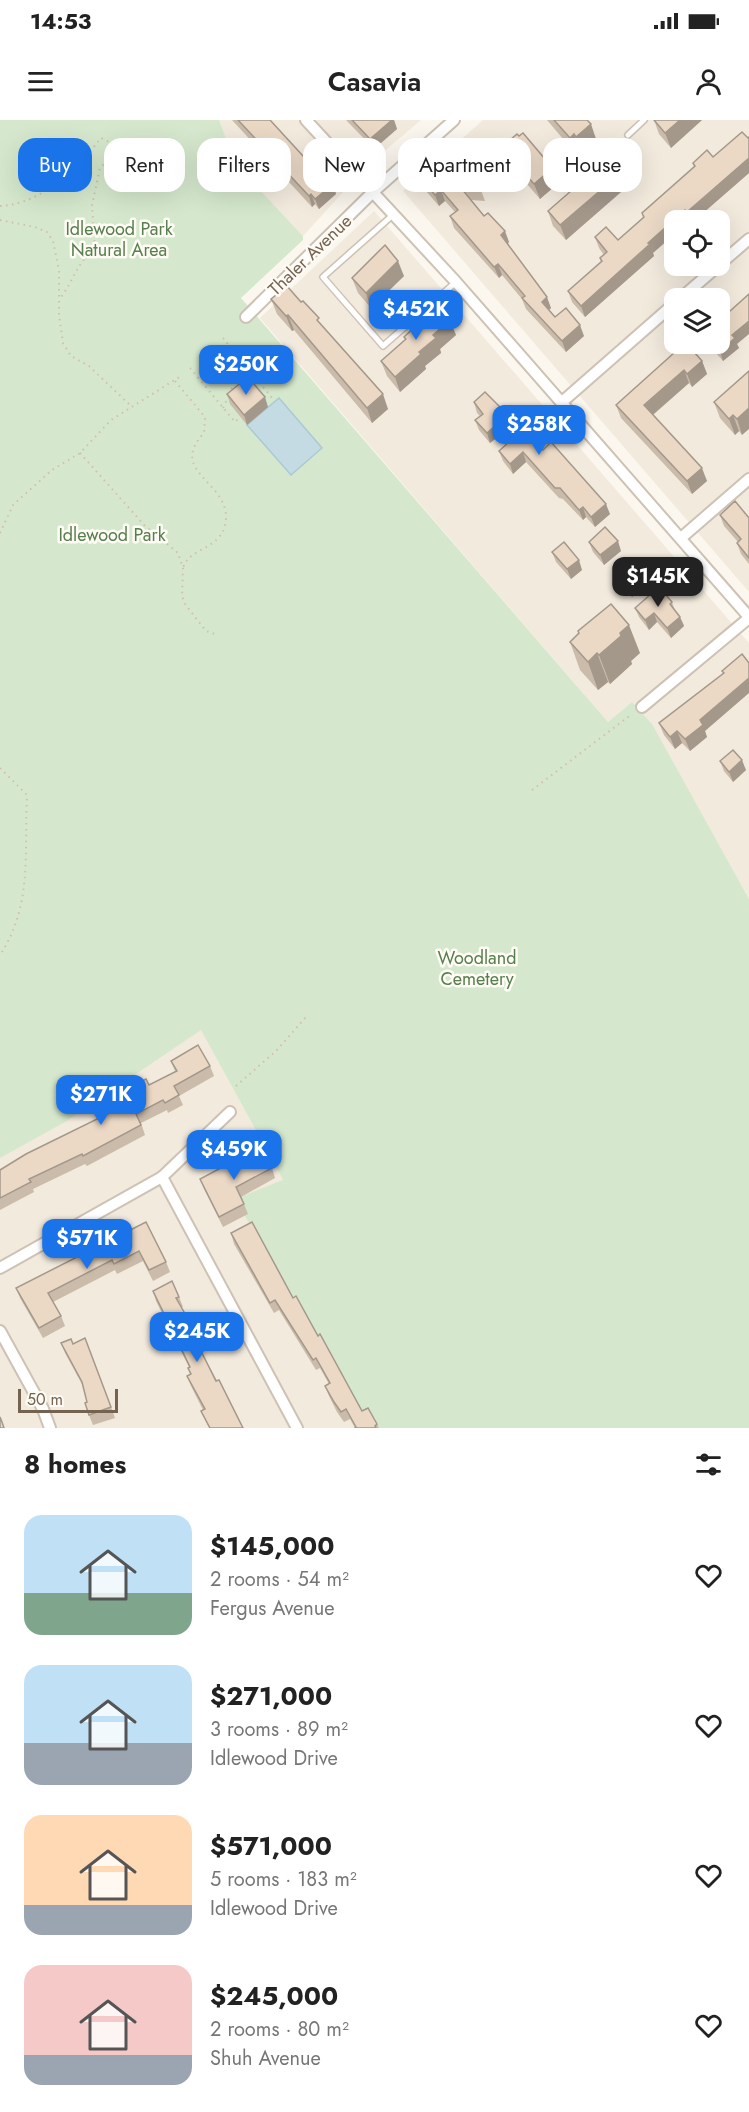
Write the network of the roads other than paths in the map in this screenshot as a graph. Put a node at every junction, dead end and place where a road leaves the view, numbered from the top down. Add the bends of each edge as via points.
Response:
1 (306, 120) edge
2 (454, 120) edge
3 (644, 120) edge
4 (628, 135) dead end
5 (323, 138) edge
6 (386, 180) edge
7 (373, 192) joint
8 (394, 214) junction
9 (749, 239) edge
10 (730, 255) edge
11 (706, 276) edge
12 (456, 282) junction
13 (693, 288) edge
14 (664, 313) edge
15 (246, 317) dead end
16 (562, 402) junction
17 (749, 479) edge
18 (681, 538) junction
19 (749, 617) edge
20 (642, 707) road end
21 (230, 1112) dead end
22 (162, 1177) junction
23 (0, 1268) edge
24 (0, 1331) edge
25 (50, 1428) edge
26 (297, 1428) edge

1 - 5 street
2 - 6 street, Thaler Avenue
3 - 4 lane
7 - 8 street
7 - 15 street, Thaler Avenue
8 - 12 street
8 - 12 lane via 323,277 383,346
9 - 10 street
11 - 13 street
12 - 16 street
14 - 16 street
16 - 18 street
17 - 18 street
18 - 19 street
19 - 20 street
21 - 22 street
22 - 23 street
22 - 26 street
24 - 25 street

